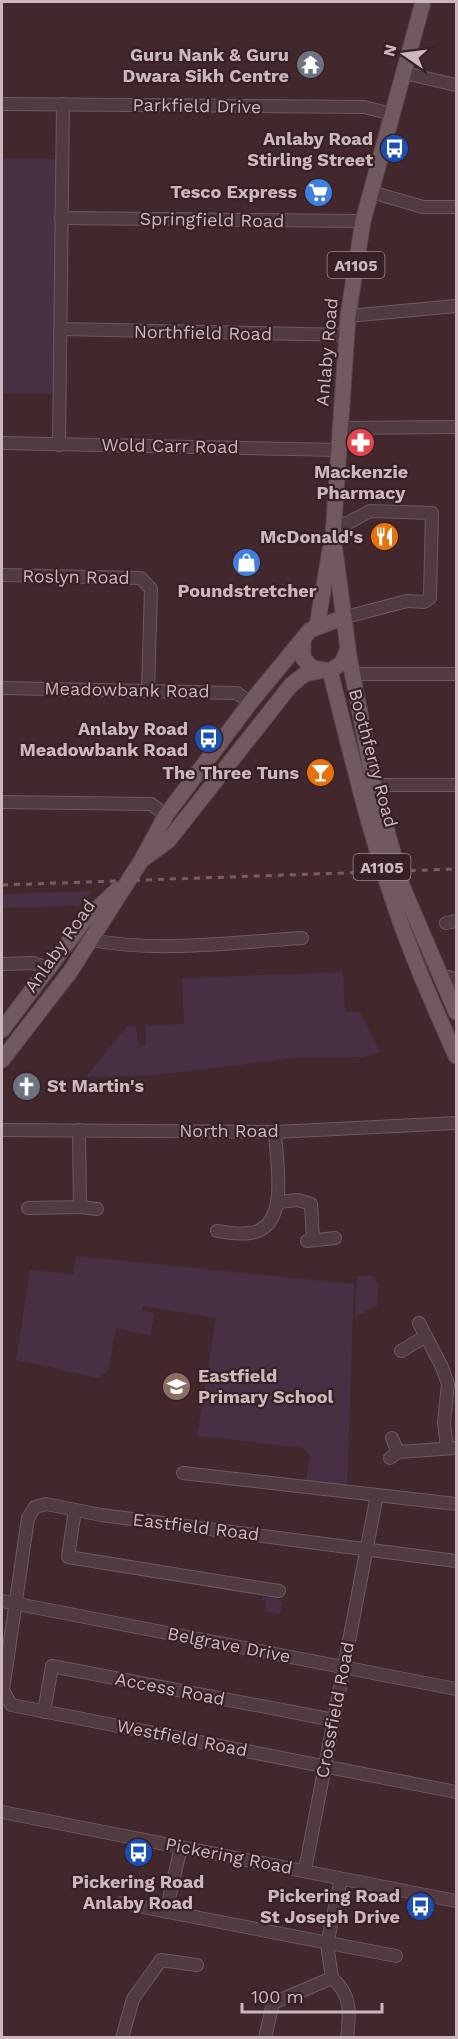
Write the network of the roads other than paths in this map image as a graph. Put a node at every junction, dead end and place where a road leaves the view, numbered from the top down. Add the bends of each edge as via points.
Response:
1 (423, 2) edge
2 (404, 73) junction
3 (456, 85) edge
4 (2, 104) edge
5 (63, 104) junction
6 (392, 114) junction
7 (371, 192) junction
8 (456, 207) edge
9 (61, 218) junction
10 (363, 221) junction
11 (456, 306) edge
12 (348, 316) junction
13 (60, 329) junction
14 (347, 335) junction
15 (456, 427) edge
16 (339, 428) junction
17 (2, 443) edge
18 (59, 445) junction
19 (338, 450) junction
20 (333, 531) junction
21 (2, 575) edge
22 (342, 618) junction
23 (317, 626) junction
24 (303, 639) junction
25 (346, 644) junction
26 (324, 671) junction
27 (351, 674) junction
28 (456, 674) edge
29 (2, 688) edge
30 (148, 690) junction
31 (250, 703) junction
32 (374, 785) junction
33 (456, 785) edge
34 (2, 801) edge
35 (166, 815) junction
36 (141, 861) junction
37 (126, 882) junction
38 (302, 938) dead end
39 (92, 940) junction
40 (2, 964) edge
41 (48, 968) junction
42 (440, 975) junction
43 (456, 979) edge
44 (453, 991) edge
45 (456, 1012) edge
46 (2, 1030) edge
47 (456, 1056) edge
48 (2, 1060) edge
49 (456, 1123) edge
50 (2, 1130) edge
51 (79, 1130) junction
52 (275, 1132) junction
53 (279, 1202) junction
54 (80, 1207) junction
55 (28, 1208) dead end
56 (97, 1209) dead end
57 (215, 1231) dead end
58 (335, 1238) dead end
59 (419, 1323) dead end
60 (426, 1336) junction
61 (401, 1352) dead end
62 (392, 1438) dead end
63 (452, 1448) edge
64 (183, 1473) dead end
65 (376, 1495) junction
66 (456, 1504) edge
67 (75, 1510) junction
68 (367, 1550) junction
69 (456, 1561) edge
70 (279, 1591) dead end
71 (2, 1600) edge
72 (15, 1603) junction
73 (344, 1667) junction
74 (456, 1689) edge
75 (44, 1712) junction
76 (334, 1720) junction
77 (325, 1766) junction
78 (456, 1792) edge
79 (2, 1812) edge
80 (181, 1847) junction
81 (305, 1870) junction
82 (341, 1879) junction
83 (456, 1901) edge
84 (122, 1903) dead end
85 (166, 1912) junction
86 (327, 1944) junction
87 (396, 1956) dead end
88 (197, 1965) dead end
89 (332, 1978) junction
90 (123, 2037) edge
91 (265, 2037) edge
92 (347, 2037) edge

1 - 2 main road, Anlaby Road / A1105
2 - 3 street
2 - 6 main road, Anlaby Road / A1105
4 - 5 street, Parkfield Drive
5 - 6 street, Parkfield Drive via 364,107
5 - 9 street
6 - 7 main road, Anlaby Road / A1105
7 - 8 street via 423,207
7 - 10 main road, Anlaby Road / A1105
9 - 10 street, Springfield Road
9 - 13 street
10 - 12 main road, Anlaby Road / A1105
11 - 12 street
12 - 14 main road, Anlaby Road / A1105
13 - 14 street, Northfield Road
13 - 18 street
14 - 16 main road, Anlaby Road / A1105
15 - 16 street
16 - 19 main road, Anlaby Road / A1105
17 - 18 street, Wold Carr Road
18 - 19 street, Wold Carr Road
19 - 20 main road, Anlaby Road / A1105
20 - 22 main road, Anlaby Road / A1105
20 - 22 street via 370,511 432,513 430,598 424,603 407,601
20 - 23 main road, Anlaby Road / A1105
21 - 30 street, Roslyn Road via 141,578 148,582
22 - 23 main road
22 - 25 main road, A1105
23 - 24 main road
23 - 25 main road via 331,626
24 - 26 main road, A1105 via 303,658
24 - 31 main road, Anlaby Road
25 - 26 main road via 342,663
25 - 27 main road, Boothferry Road / A1105
26 - 36 main road, Anlaby Road via 305,674 291,685 168,841
26 - 47 main road, Boothferry Road / A1105 via 390,892
27 - 28 street
27 - 32 main road, Boothferry Road / A1105
29 - 30 street, Meadowbank Road
30 - 31 street, Meadowbank Road via 237,693
31 - 35 main road, Anlaby Road
32 - 33 street
32 - 42 main road, Boothferry Road / A1105 via 403,888
34 - 35 street via 151,804
35 - 36 main road, Anlaby Road
36 - 37 main road, Anlaby Road
37 - 39 main road, Anlaby Road
37 - 41 main road, Anlaby Road via 84,921
38 - 39 street via 117,945
39 - 48 main road, Anlaby Road
40 - 41 street via 33,963
41 - 46 main road, Anlaby Road
42 - 43 street
42 - 44 main road, Boothferry Road / A1105
44 - 45 main road, Boothferry Road / A1105
49 - 52 street, North Road
50 - 51 street, North Road
51 - 52 street, North Road
51 - 54 street
52 - 53 street
53 - 57 street via 266,1227 250,1233
53 - 58 street via 298,1200 311,1204 309,1240
54 - 55 street
54 - 56 street
59 - 60 street
60 - 61 street
60 - 63 street via 448,1384 444,1422
62 - 63 street via 394,1455
64 - 65 street
65 - 66 street
65 - 68 street
67 - 68 street, Eastfield Road
67 - 70 street via 68,1557
67 - 72 street, Eastfield Road via 46,1504 36,1507 28,1518
68 - 69 street, Eastfield Road
68 - 73 street, Crossfield Road
71 - 72 street, Belgrave Drive
72 - 73 street, Belgrave Drive
72 - 75 street, Westfield Road via 3,1690 11,1705
73 - 74 street, Belgrave Drive
73 - 76 street, Crossfield Road
75 - 76 street, Access Road via 52,1666
75 - 77 street, Westfield Road
76 - 77 street, Crossfield Road
77 - 78 street, Westfield Road
77 - 81 street, Crossfield Road
79 - 80 street, Pickering Road
80 - 81 street, Pickering Road
80 - 85 street
81 - 82 street, Pickering Road
82 - 83 street, Pickering Road
82 - 86 street
84 - 85 street
85 - 86 street
86 - 87 street
86 - 89 street
88 - 90 street via 161,1960 133,2000
89 - 91 street via 273,2003
89 - 92 street via 347,1995

